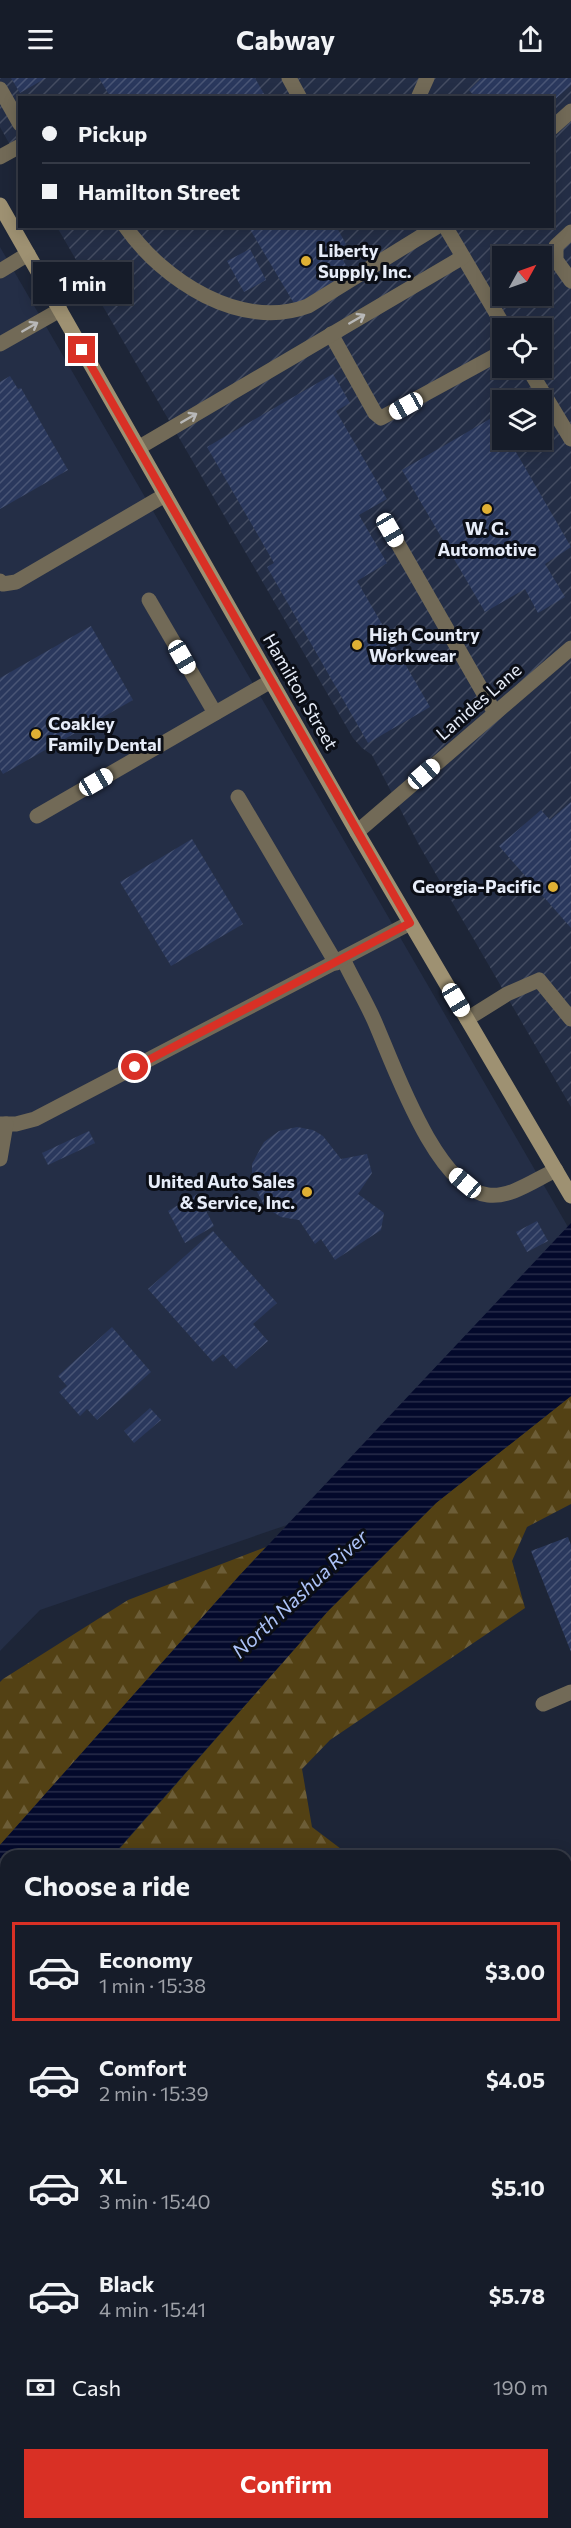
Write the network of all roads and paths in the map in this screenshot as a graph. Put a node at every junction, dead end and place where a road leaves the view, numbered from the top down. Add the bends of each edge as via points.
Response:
1 (289, 78) edge
2 (427, 78) edge
3 (0, 89) edge
4 (299, 96) edge
5 (419, 96) edge
6 (571, 111) edge
7 (18, 120) edge
8 (554, 126) edge
9 (18, 147) edge
10 (0, 157) edge
11 (0, 205) edge
12 (127, 228) edge
13 (435, 228) edge
14 (446, 228) edge
15 (571, 232) edge
16 (28, 254) junction
17 (463, 257) junction
18 (0, 271) edge
19 (571, 281) edge
20 (60, 310) junction
21 (499, 318) edge
22 (331, 334) junction
23 (0, 344) edge
24 (492, 357) edge
25 (534, 378) edge
26 (571, 439) edge
27 (138, 448) junction
28 (165, 495) junction
29 (390, 530) dead end
30 (0, 581) edge
31 (149, 600) dead end
32 (571, 648) edge
33 (271, 681) junction
34 (215, 713) junction
35 (495, 713) junction
36 (238, 796) dead end
37 (38, 816) dead end
38 (357, 832) junction
39 (410, 923) junction
40 (340, 961) junction
41 (467, 1019) junction
42 (571, 1019) edge
43 (3, 1124) edge
44 (0, 1159) edge
45 (556, 1170) junction
46 (571, 1196) edge
47 (571, 1692) edge
48 (543, 1704) dead end

1 - 4 street
2 - 5 street
3 - 7 street
6 - 8 street
9 - 10 street
11 - 16 main road, Hamilton Street
12 - 13 street via 179,280 218,302 272,314 308,306
14 - 17 street
15 - 19 street via 556,246 556,260
16 - 18 street
16 - 20 main road, Hamilton Street
17 - 21 street
22 -> 17 street
23 -> 20 street
20 - 27 main road, Hamilton Street
22 - 24 street via 381,418
27 -> 22 street
25 - 26 street
27 - 28 main road, Hamilton Street
28 - 30 street via 16,582
28 - 33 main road, Hamilton Street
29 - 35 street
31 - 34 street
32 - 35 street, Lanides Lane
33 - 34 street
33 - 38 main road, Hamilton Street
34 - 37 street
35 - 38 street, Lanides Lane
36 - 40 street
38 - 39 main road, Hamilton Street
39 - 40 street
39 - 41 main road, Hamilton Street
40 - 43 street via 35,1119
40 - 45 street via 373,1018 421,1129 455,1174 476,1192 503,1195
41 - 42 street via 538,980
41 - 45 main road, Hamilton Street
43 - 44 street
45 - 46 main road, Hamilton Street
47 - 48 street

